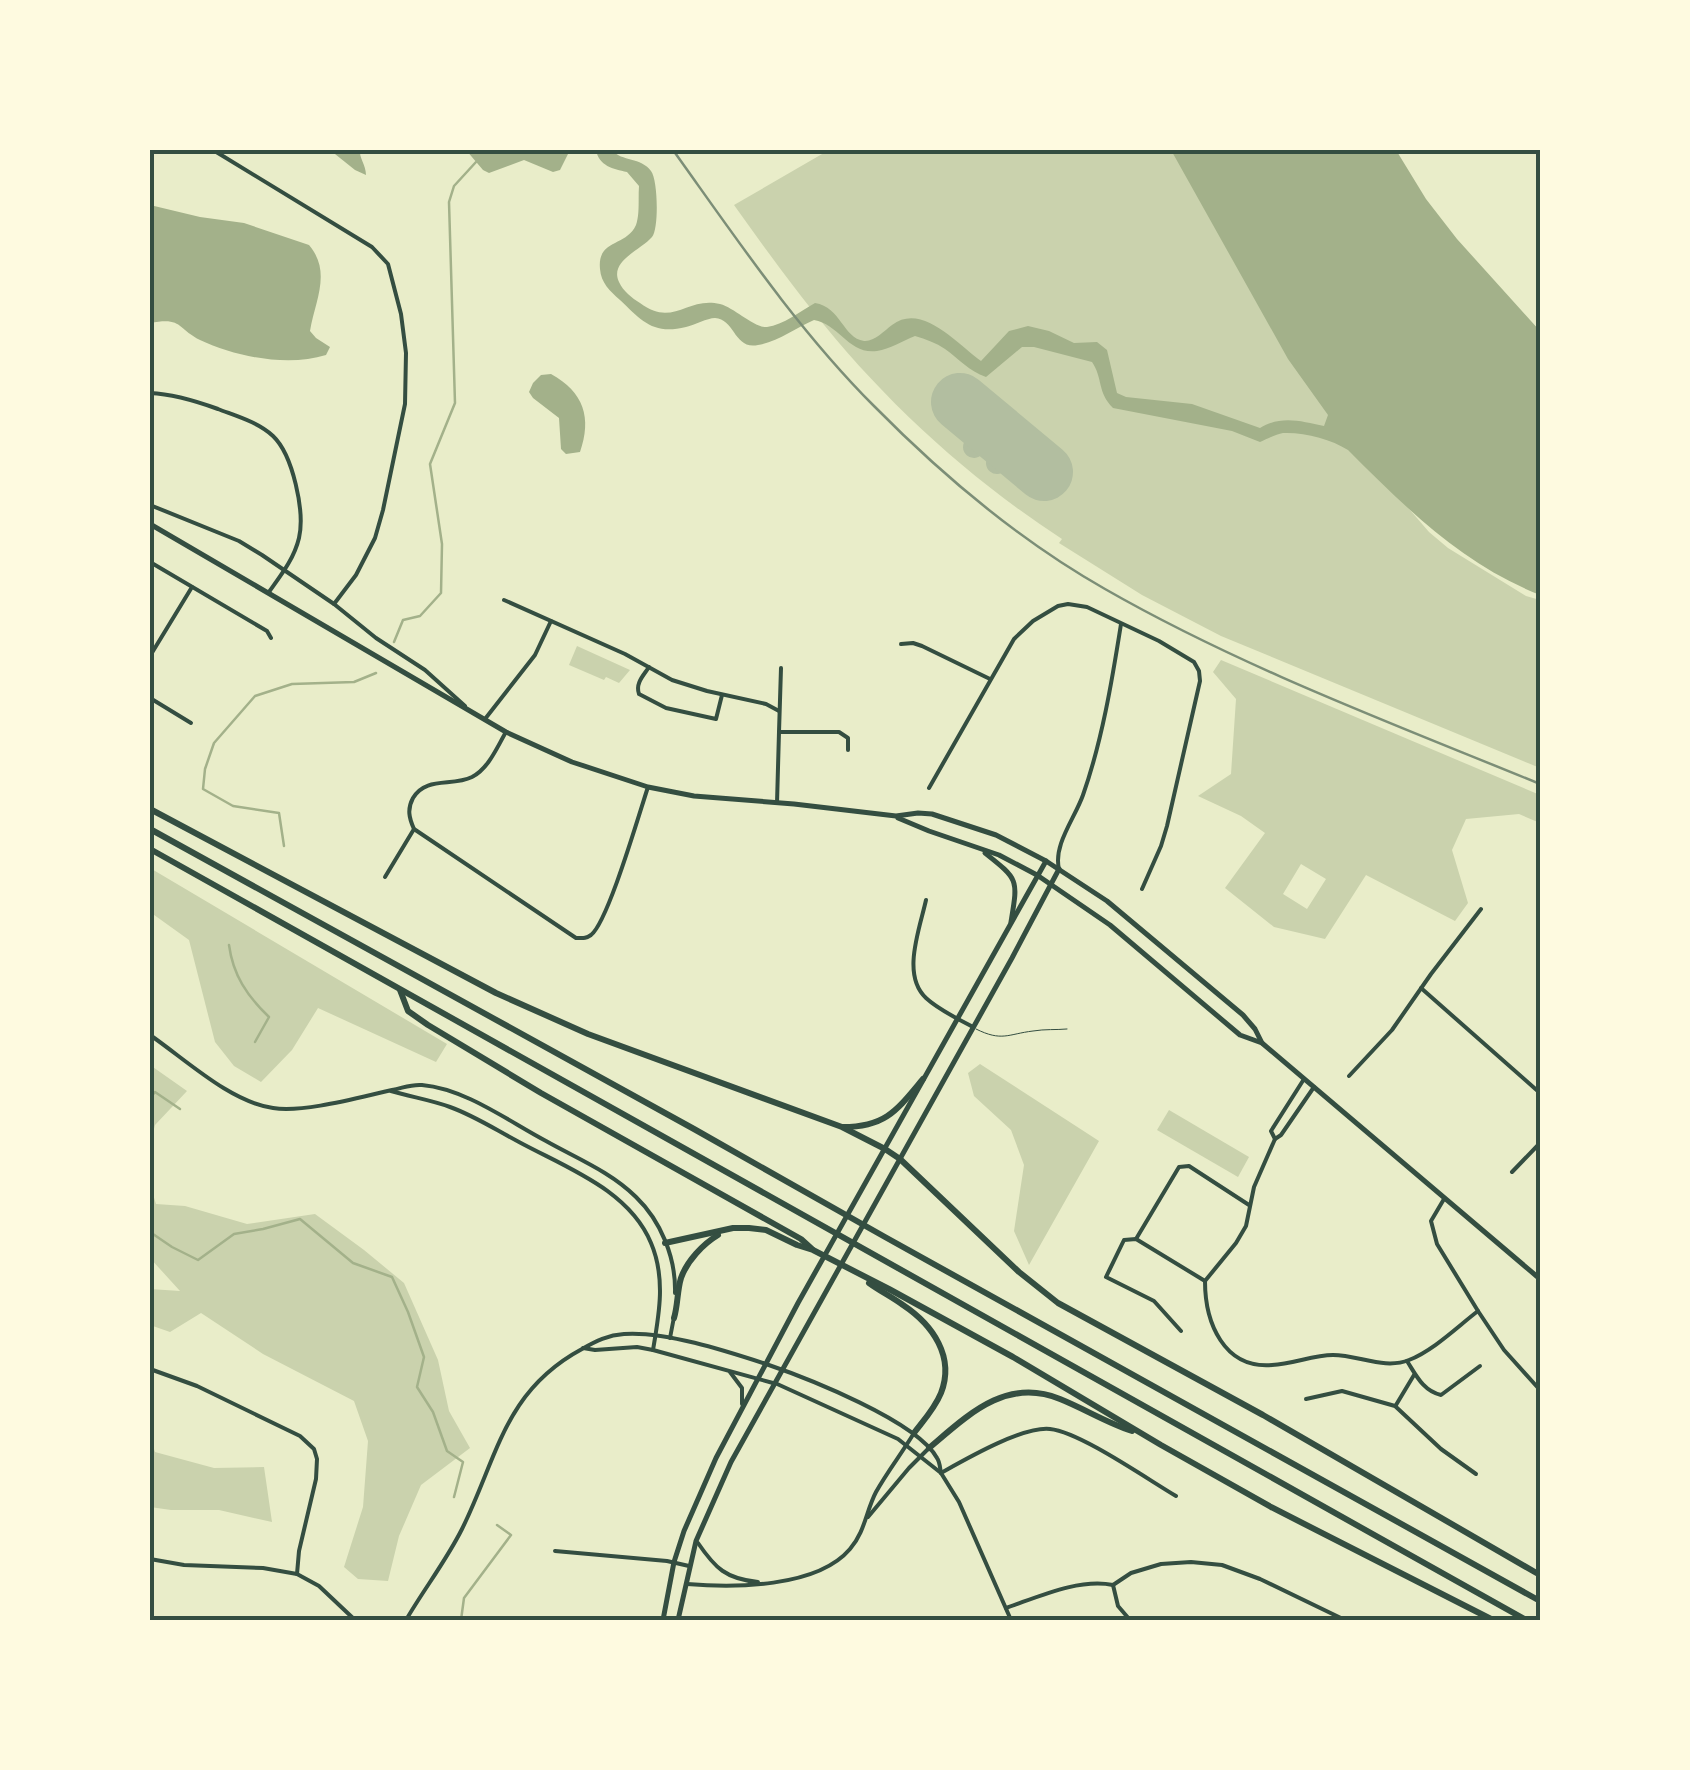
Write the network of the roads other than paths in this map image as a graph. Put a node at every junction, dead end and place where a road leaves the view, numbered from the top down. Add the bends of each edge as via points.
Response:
1 (213, 150) edge
2 (150, 393) edge
3 (150, 504) edge
4 (150, 524) edge
5 (150, 562) edge
6 (285, 570) junction
7 (192, 586) junction
8 (269, 592) junction
9 (504, 600) dead end
10 (334, 604) junction
11 (551, 621) junction
12 (1121, 624) junction
13 (271, 638) dead end
14 (901, 644) dead end
15 (150, 656) edge
16 (649, 666) junction
17 (781, 668) dead end
18 (990, 679) junction
19 (722, 694) junction
20 (150, 698) edge
21 (468, 710) junction
22 (779, 711) junction
23 (485, 719) junction
24 (192, 723) dead end
25 (506, 732) junction
26 (779, 732) junction
27 (848, 750) dead end
28 (648, 786) junction
29 (929, 788) dead end
30 (777, 802) junction
31 (150, 809) edge
32 (896, 816) junction
33 (150, 828) edge
34 (414, 829) junction
35 (979, 848) junction
36 (150, 849) edge
37 (1056, 857) junction
38 (1046, 861) junction
39 (1059, 869) junction
40 (1037, 875) junction
41 (385, 877) dead end
42 (1052, 884) junction
43 (1142, 889) dead end
44 (926, 900) dead end
45 (1481, 909) dead end
46 (1012, 922) junction
47 (1421, 988) junction
48 (400, 989) junction
49 (958, 1018) junction
50 (973, 1027) junction
51 (1068, 1029) dead end
52 (150, 1035) edge
53 (1262, 1043) junction
54 (1350, 1076) dead end
55 (1304, 1079) junction
56 (923, 1080) junction
57 (1314, 1087) junction
58 (391, 1090) junction
59 (1540, 1093) edge
60 (842, 1127) junction
61 (1274, 1139) junction
62 (1540, 1143) edge
63 (886, 1148) junction
64 (900, 1159) junction
65 (1512, 1172) dead end
66 (1444, 1199) junction
67 (1250, 1206) junction
68 (722, 1232) junction
69 (1136, 1239) junction
70 (665, 1243) junction
71 (652, 1244) junction
72 (813, 1250) junction
73 (861, 1276) junction
74 (1540, 1279) edge
75 (1205, 1281) junction
76 (1478, 1310) junction
77 (674, 1318) junction
78 (1181, 1331) dead end
79 (656, 1335) junction
80 (670, 1338) junction
81 (583, 1348) junction
82 (653, 1350) junction
83 (1407, 1361) junction
84 (766, 1364) junction
85 (1480, 1366) dead end
86 (150, 1369) edge
87 (727, 1369) junction
88 (782, 1369) junction
89 (1414, 1375) junction
90 (759, 1378) junction
91 (775, 1383) junction
92 (1540, 1390) edge
93 (1306, 1399) dead end
94 (1396, 1406) junction
95 (742, 1409) junction
96 (914, 1433) junction
97 (1143, 1434) junction
98 (907, 1445) junction
99 (929, 1448) junction
100 (921, 1456) junction
101 (941, 1473) junction
102 (1476, 1474) dead end
103 (1176, 1496) dead end
104 (868, 1517) junction
105 (696, 1541) junction
106 (555, 1552) dead end
107 (150, 1559) edge
108 (674, 1562) junction
109 (689, 1566) junction
110 (297, 1574) junction
111 (1540, 1576) edge
112 (767, 1583) junction
113 (685, 1584) junction
114 (1113, 1584) junction
115 (1540, 1601) edge
116 (1006, 1608) junction
117 (1010, 1618) edge
118 (355, 1620) edge
119 (406, 1620) edge
120 (663, 1620) edge
121 (678, 1620) edge
122 (1001, 1620) edge
123 (1130, 1620) edge
124 (1345, 1620) edge
125 (1494, 1620) edge
126 (1526, 1620) edge

1 - 10 street via 372,248 394,282 406,353 402,424 375,538
2 - 6 street via 232,414 259,426 284,449 301,524
3 - 6 street via 239,541
4 - 8 main road
5 - 7 street
6 - 8 street
6 - 10 street
7 - 13 street
7 - 15 street
8 - 21 main road
9 - 11 street
10 - 21 street via 438,679
11 - 16 street
11 - 23 street via 534,656
12 - 18 street via 1087,607 1058,606 1014,639
12 - 37 street via 1091,767
12 - 43 street via 1186,656 1200,681 1167,826
14 - 18 street via 922,646
16 - 19 street
16 - 19 street via 639,694 666,708 716,719
17 - 22 street
18 - 29 street
19 - 22 street
20 - 24 street
21 - 23 main road
22 - 26 street
23 - 25 main road
25 - 28 main road
25 - 34 street via 475,775 419,790 409,810
26 - 27 street via 840,732
26 - 30 street
28 - 30 main road
28 - 34 street via 606,911 582,938
30 - 32 main road
31 - 60 highway via 496,994
32 - 35 main road
32 - 38 main road via 953,820
33 - 115 highway
34 - 41 street
35 - 40 main road
35 - 46 main road via 1014,880
36 - 48 highway
37 - 38 street
37 - 39 street
38 - 39 main road
38 - 40 main road
39 - 42 main road
39 - 53 main road via 1223,998
40 - 42 main road
40 - 46 main road
42 - 50 main road
42 - 53 main road via 1240,1035
44 - 49 street via 915,956 917,986
45 - 47 street
46 - 49 main road
47 - 54 street
47 - 59 street
48 - 72 highway via 408,1011 428,1026
48 - 126 highway
49 - 50 street
49 - 56 main road
50 - 51 lane via 1004,1038
50 - 64 main road
52 - 58 street via 231,1092 267,1107 306,1107
53 - 55 main road
55 - 57 main road
55 - 61 street via 1272,1131
56 - 60 highway via 888,1118
56 - 63 main road
57 - 61 street
57 - 66 main road
58 - 70 street via 422,1085 464,1098 602,1172 643,1204
58 - 71 street via 470,1115 590,1180 624,1204
60 - 63 highway
61 - 67 street
62 - 65 street
63 - 64 highway
63 - 84 main road
64 - 88 main road
64 - 111 highway via 1058,1303
66 - 74 main road
66 - 76 street via 1431,1221 1434,1235
67 - 69 street via 1189,1166 1179,1167
67 - 75 street via 1236,1243
68 - 70 highway
68 - 72 highway via 758,1228
68 - 77 highway via 682,1276
69 - 75 street
69 - 78 street via 1124,1240 1106,1277 1154,1301
70 - 71 street
70 - 77 street via 674,1275
71 - 79 street via 660,1285
72 - 73 highway
73 - 96 highway via 922,1320 944,1354 942,1390
73 - 97 highway
75 - 83 street via 1206,1305 1222,1343 1246,1363 1275,1366 1337,1354
76 - 83 street
76 - 92 street
77 - 80 street
79 - 80 street
79 - 81 street via 607,1336
79 - 82 street
80 - 84 street
81 - 82 street
81 - 119 street via 549,1370 520,1402 464,1524
82 - 87 street
83 - 89 street
84 - 88 street
84 - 90 main road
85 - 89 street via 1441,1395
86 - 110 street via 300,1436 314,1449 316,1479
87 - 90 street
87 - 95 street via 742,1388
88 - 91 main road
88 - 96 street
89 - 94 street
90 - 91 street
90 - 95 main road
91 - 98 street
91 - 105 main road
93 - 94 street via 1342,1391
94 - 102 street
95 - 108 main road
96 - 98 street
96 - 99 street
97 - 99 highway via 1027,1392 985,1404
97 - 125 highway
98 - 100 street
98 - 104 street
99 - 100 street
99 - 101 street
100 - 101 street
100 - 104 street
101 - 103 street via 1028,1431 1050,1429
101 - 116 street
104 - 112 street via 840,1559
105 - 109 main road
105 - 112 street via 724,1574
106 - 108 street
107 - 110 street
108 - 109 street
108 - 120 main road
109 - 113 main road
110 - 118 street
112 - 113 street
113 - 121 main road
114 - 116 street via 1062,1590
114 - 123 street
114 - 124 street via 1161,1564 1222,1565
116 - 117 street
117 - 122 street

